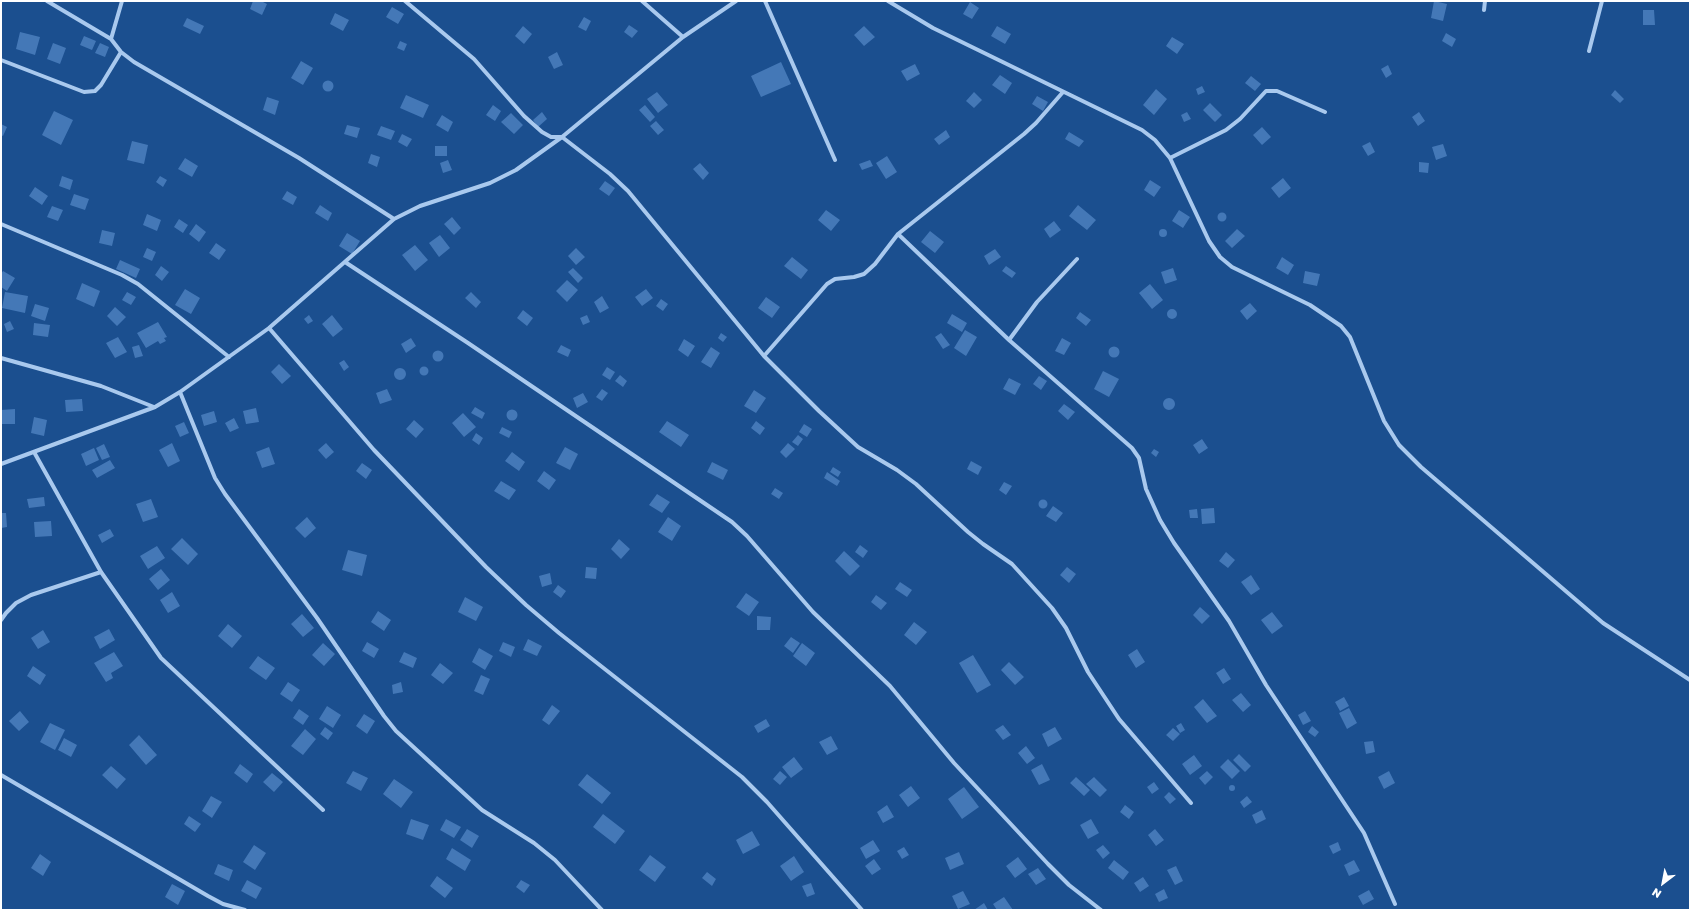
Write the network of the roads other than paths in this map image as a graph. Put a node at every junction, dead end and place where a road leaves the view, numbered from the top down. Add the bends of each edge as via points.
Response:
1 (47, 1) edge
2 (122, 1) edge
3 (405, 1) edge
4 (642, 1) edge
5 (736, 1) edge
6 (765, 1) edge
7 (888, 1) edge
8 (1485, 1) edge
9 (1602, 1) edge
10 (1484, 10) dead end
11 (683, 37) junction
12 (111, 39) junction
13 (1589, 51) dead end
14 (121, 52) junction
15 (1, 60) edge
16 (1063, 92) junction
17 (1325, 112) dead end
18 (562, 138) junction
19 (1170, 158) junction
20 (835, 160) dead end
21 (394, 219) junction
22 (1, 224) edge
23 (898, 234) junction
24 (1077, 259) dead end
25 (345, 262) junction
26 (269, 328) junction
27 (1009, 340) junction
28 (764, 356) junction
29 (229, 357) junction
30 (1, 358) edge
31 (180, 392) junction
32 (155, 407) junction
33 (34, 452) junction
34 (1, 464) edge
35 (101, 572) junction
36 (1, 620) edge
37 (1690, 680) edge
38 (1, 775) edge
39 (1191, 803) dead end
40 (323, 810) dead end
41 (1395, 904) dead end
42 (245, 910) edge
43 (602, 910) edge
44 (862, 910) edge
45 (1101, 910) edge

1 - 12 street
2 - 12 street
3 - 18 street via 474,59 524,116 542,132
4 - 11 street
5 - 11 street
6 - 20 street
7 - 16 street via 933,28
8 - 10 street
9 - 13 street
11 - 18 street
12 - 14 street
14 - 15 street via 101,85 95,91 84,92
14 - 21 street via 299,158
16 - 19 street via 1142,130 1155,140
16 - 23 street via 1024,134
17 - 19 street via 1277,91 1266,91 1226,130
18 - 21 street via 516,170 490,183 420,206
18 - 28 street via 628,191
19 - 37 street via 1209,241 1220,257 1232,267 1310,305 1341,326 1350,337 1384,421 1399,445 1421,467 1603,623
21 - 25 street
22 - 29 street via 138,284
23 - 27 street
23 - 28 street via 864,274 835,279 827,284
24 - 27 street via 1037,302
25 - 26 street
25 - 45 street via 732,522 813,612 890,686 954,763 1048,864 1069,885
26 - 29 street
26 - 44 street via 374,450 486,567 548,624 742,777
27 - 41 street via 1132,448 1139,458 1146,489 1160,520 1229,621 1266,685 1364,833
28 - 39 street via 858,447 916,484 968,532 1012,564 1066,628 1088,672 1119,719
29 - 31 street
30 - 32 street via 101,386
31 - 32 street
31 - 43 street via 224,494 317,618 396,731 482,810 534,843 555,860
32 - 33 street
33 - 34 street
33 - 35 street
35 - 36 street via 31,595 16,603
35 - 40 street via 161,658
38 - 42 street via 208,896 223,904

